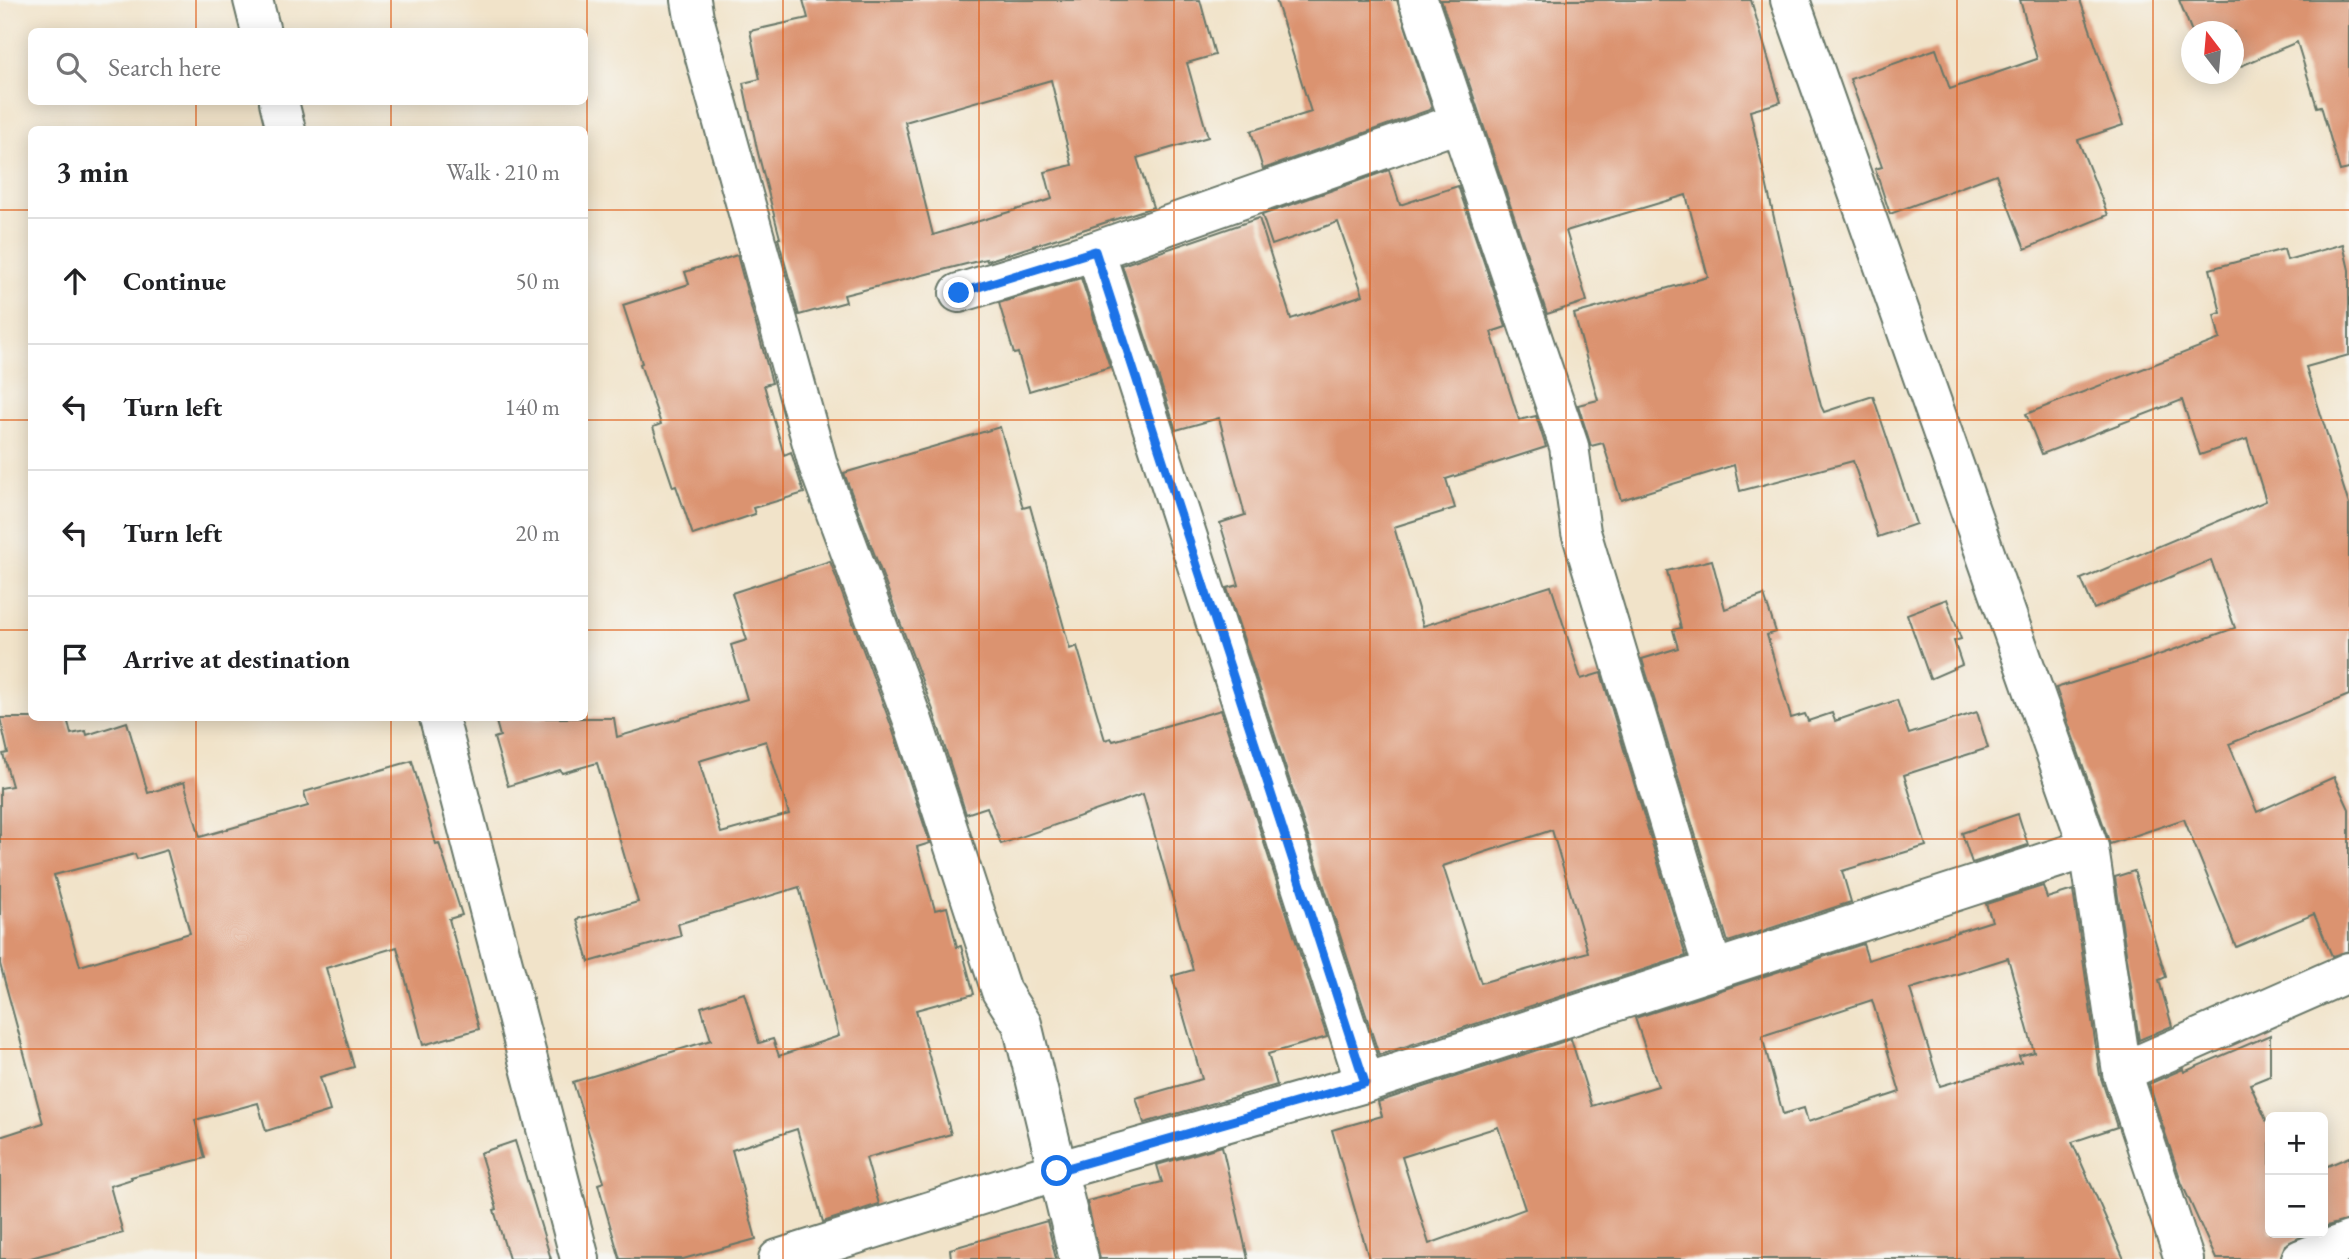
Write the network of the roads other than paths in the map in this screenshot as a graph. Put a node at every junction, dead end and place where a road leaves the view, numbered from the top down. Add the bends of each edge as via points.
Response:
1 (253, 0) edge
2 (691, 0) edge
3 (1418, 0) edge
4 (1790, 0) edge
5 (260, 28) edge
6 (280, 105) edge
7 (1458, 123) junction
8 (285, 126) edge
9 (1095, 251) junction
10 (959, 293) dead end
11 (440, 721) edge
12 (2089, 848) junction
13 (1713, 969) junction
14 (2349, 972) edge
15 (2122, 1072) junction
16 (1365, 1083) junction
17 (1057, 1171) junction
18 (2349, 1241) edge
19 (580, 1259) edge
20 (778, 1259) edge
21 (1079, 1259) edge
22 (2184, 1259) edge
23 (2301, 1259) edge

1 - 5 street
2 - 17 street via 818,465 912,718 1001,990 1022,1024
3 - 7 street
4 - 12 street
6 - 8 street
7 - 9 street
7 - 13 street via 1569,446 1581,532
9 - 10 street
9 - 16 street
11 - 19 street
12 - 13 street
12 - 15 street
13 - 16 street
14 - 15 street
15 - 22 street
16 - 17 street
17 - 20 street
17 - 21 street
18 - 23 street

